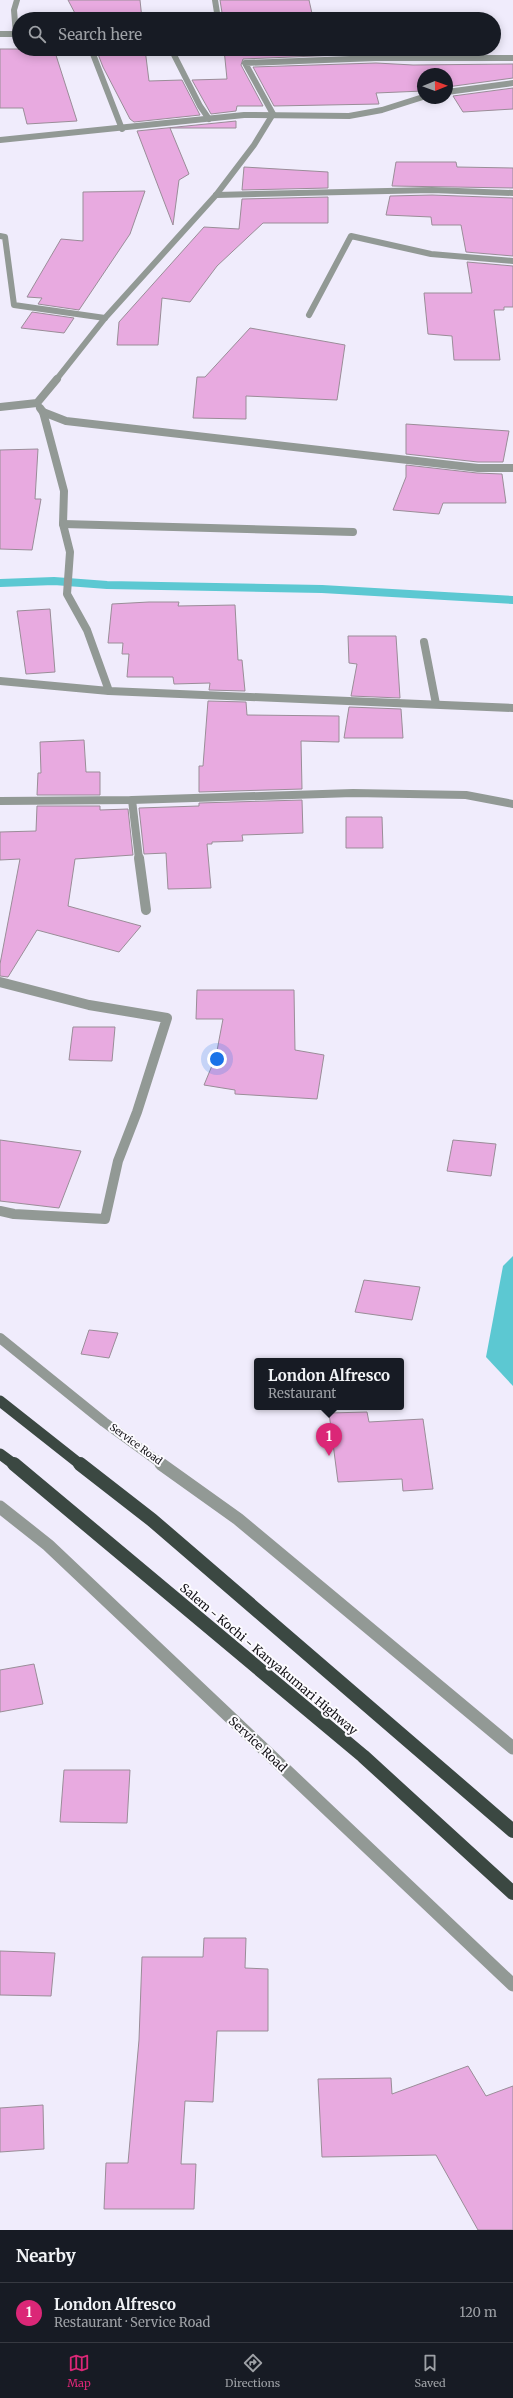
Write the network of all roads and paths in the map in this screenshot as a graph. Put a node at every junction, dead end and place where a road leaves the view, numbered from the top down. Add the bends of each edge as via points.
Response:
1 (17, 0) edge
2 (215, 0) edge
3 (14, 12) edge
4 (217, 12) edge
5 (0, 34) edge
6 (12, 34) edge
7 (94, 56) edge
8 (175, 56) edge
9 (513, 58) edge
10 (513, 83) edge
11 (453, 91) edge
12 (417, 99) edge
13 (273, 114) junction
14 (209, 120) junction
15 (122, 129) junction
16 (0, 140) edge
17 (513, 194) edge
18 (216, 195) junction
19 (0, 236) edge
20 (513, 261) edge
21 (309, 315) dead end
22 (105, 318) junction
23 (37, 403) junction
24 (0, 407) edge
25 (43, 412) junction
26 (513, 468) edge
27 (63, 524) junction
28 (353, 532) dead end
29 (424, 642) dead end
30 (0, 681) edge
31 (109, 691) junction
32 (436, 704) junction
33 (513, 708) edge
34 (132, 800) junction
35 (0, 802) edge
36 (513, 804) edge
37 (146, 910) dead end
38 (0, 982) edge
39 (0, 1211) edge
40 (0, 1338) edge
41 (0, 1401) edge
42 (0, 1454) edge
43 (0, 1507) edge
44 (513, 1748) edge
45 (513, 1831) edge
46 (513, 1894) edge
47 (513, 1985) edge

1 - 3 street
2 - 4 street
5 - 6 street
7 - 15 street
8 - 14 street
9 - 13 street via 376,58 246,63
10 - 11 street
12 - 13 street via 382,110 349,116
13 - 14 street
13 - 18 street via 254,145
14 - 15 street
15 - 16 street
17 - 18 street via 432,190
18 - 22 street
19 - 22 street via 5,237 14,305
20 - 21 street via 431,254 351,236
22 - 23 street
23 - 24 street
23 - 25 street
25 - 26 street via 66,421 478,468
25 - 27 street via 64,491
27 - 28 street
27 - 31 street via 70,552 66,594 87,630
29 - 32 street
30 - 31 street
31 - 32 street via 228,698
32 - 33 street
34 - 35 street
34 - 36 street via 354,793 466,795
34 - 37 street
38 - 39 street via 89,1005 167,1018 137,1112 118,1161 105,1219
40 - 44 street, Service Road via 104,1422 238,1519
41 - 45 highway via 152,1520
42 - 46 highway, Salem - Kochi - Kanyakumari Highway via 20,1468 363,1756
43 - 47 street, Service Road via 48,1545

